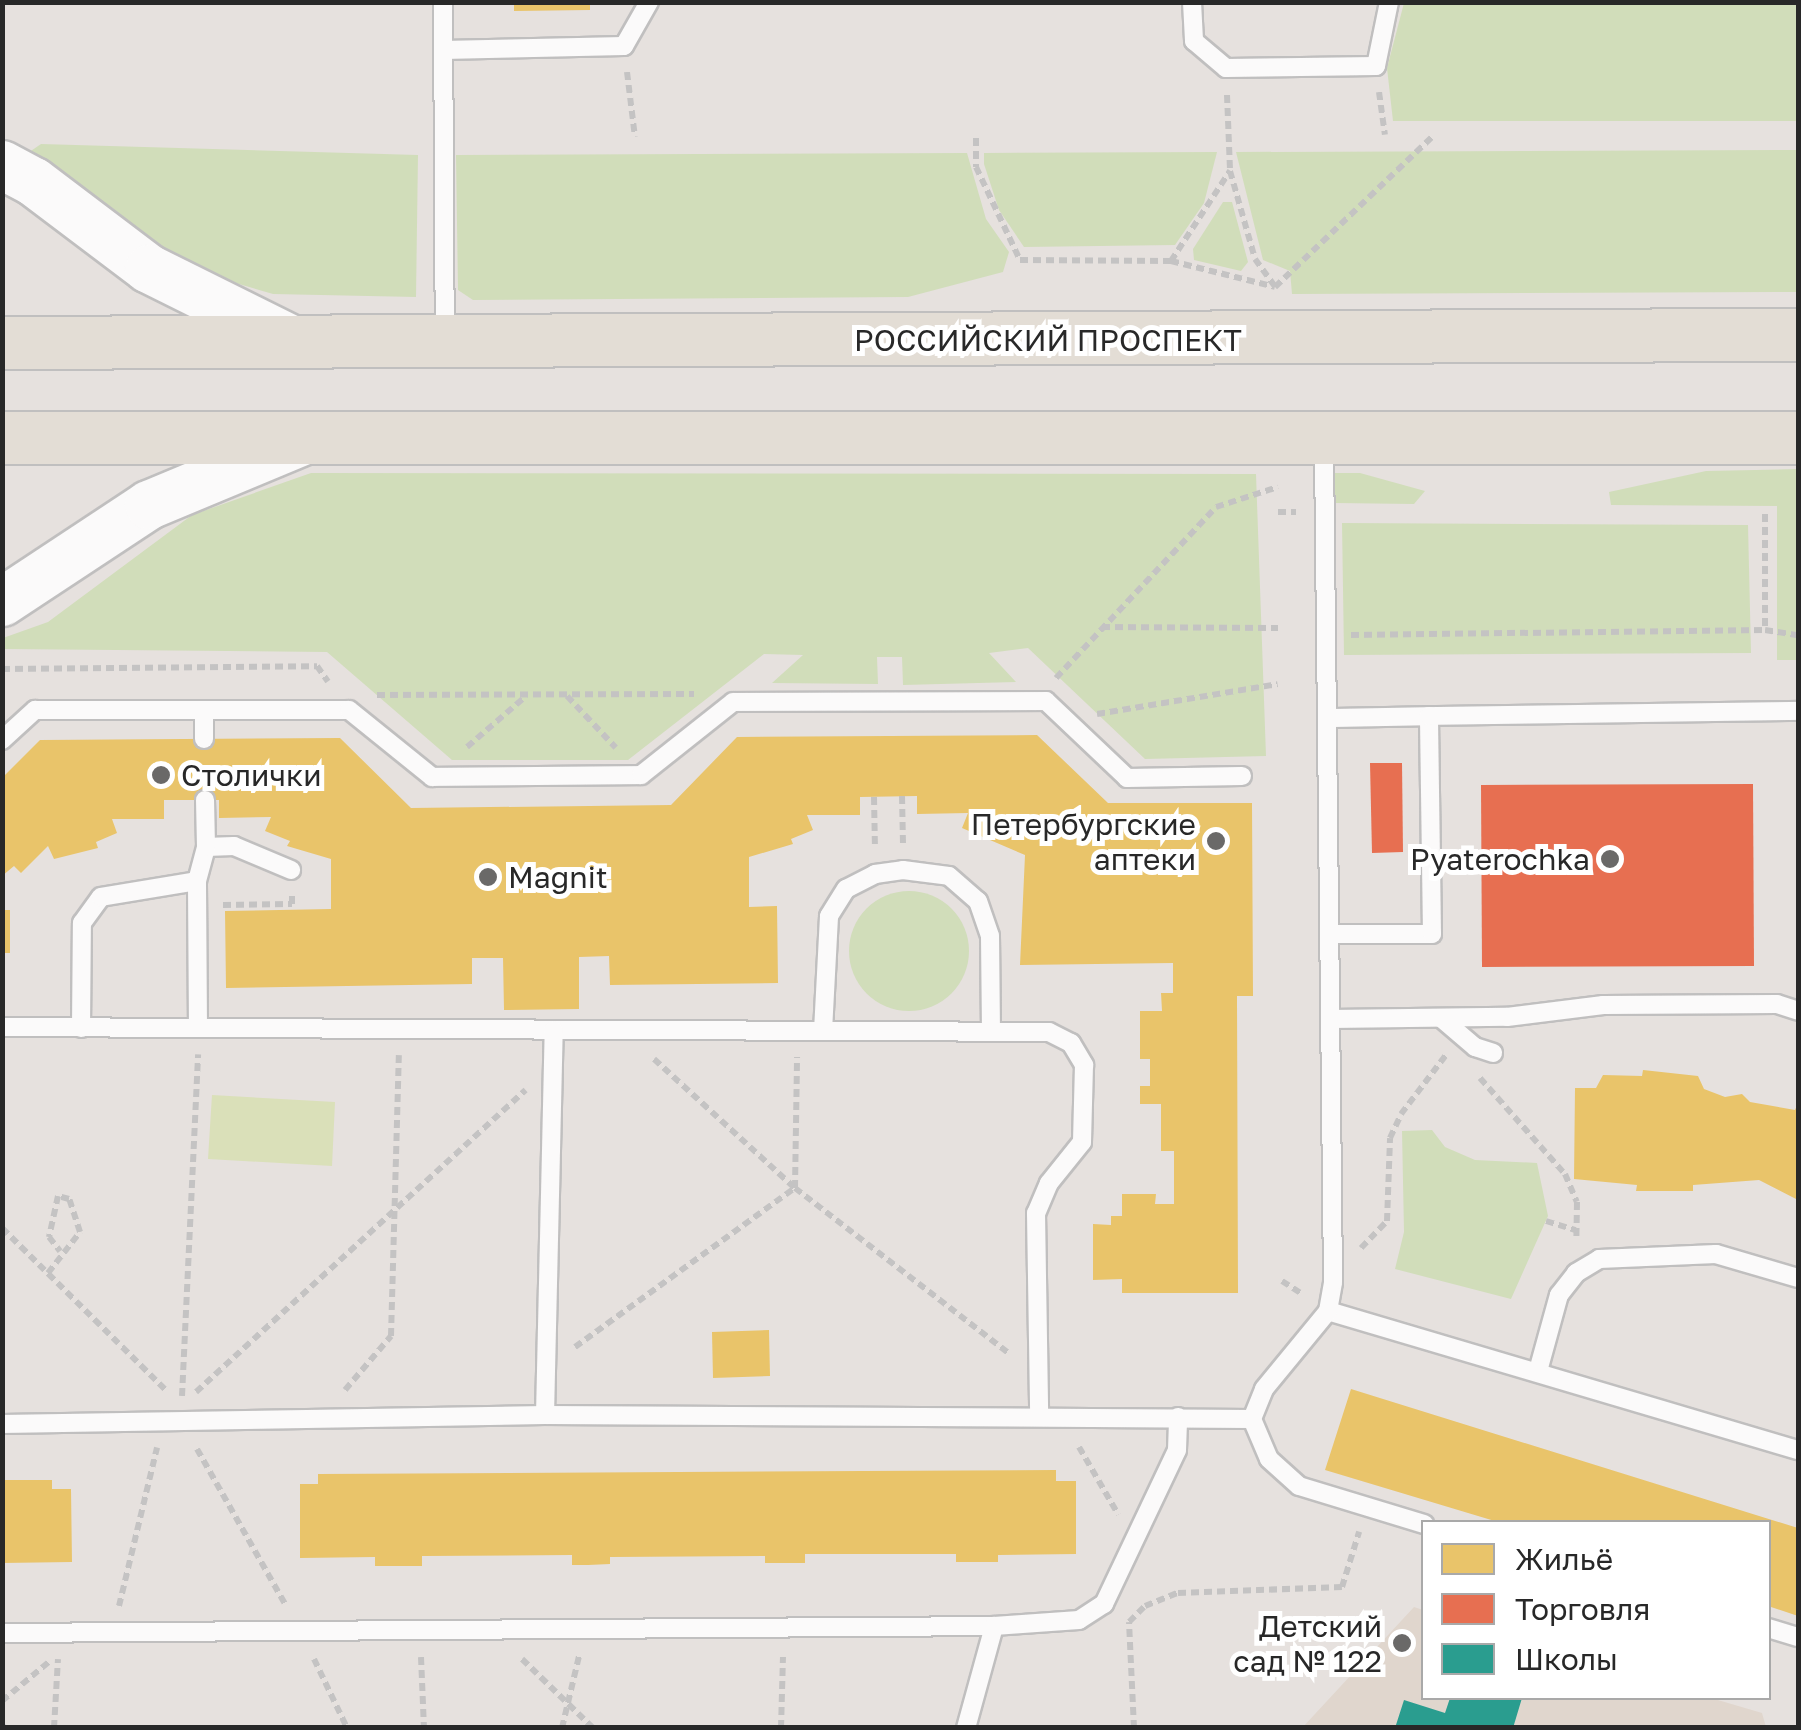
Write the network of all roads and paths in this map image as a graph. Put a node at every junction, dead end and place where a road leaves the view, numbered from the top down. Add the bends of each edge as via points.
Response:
1 (442, 2) edge
2 (649, 2) edge
3 (1192, 2) edge
4 (1389, 2) edge
5 (624, 46) junction
6 (443, 50) junction
7 (1376, 66) junction
8 (1226, 68) junction
9 (1385, 135) dead end
10 (1434, 135) dead end
11 (636, 137) dead end
12 (976, 138) dead end
13 (2, 166) edge
14 (1230, 171) junction
15 (1171, 261) junction
16 (1275, 291) junction
17 (1798, 336) edge
18 (2, 343) edge
19 (298, 343) junction
20 (445, 343) junction
21 (2, 438) edge
22 (1798, 438) edge
23 (1324, 439) junction
24 (300, 442) junction
25 (1278, 488) dead end
26 (1765, 514) dead end
27 (2, 602) edge
28 (1102, 627) junction
29 (1278, 628) dead end
30 (1765, 630) junction
31 (1328, 636) junction
32 (1798, 636) edge
33 (2, 669) edge
34 (1278, 684) dead end
35 (374, 695) dead end
36 (526, 695) junction
37 (566, 695) junction
38 (1046, 701) junction
39 (733, 702) junction
40 (204, 710) junction
41 (350, 710) junction
42 (1798, 711) edge
43 (1429, 716) junction
44 (1328, 718) junction
45 (1077, 730) junction
46 (204, 739) dead end
47 (2, 740) edge
48 (641, 775) junction
49 (1242, 776) dead end
50 (432, 777) junction
51 (902, 796) dead end
52 (874, 797) dead end
53 (205, 800) dead end
54 (206, 847) junction
55 (291, 870) joint
56 (903, 870) junction
57 (875, 874) junction
58 (197, 881) junction
59 (197, 906) junction
60 (1330, 934) junction
61 (1798, 1011) edge
62 (1442, 1018) junction
63 (1331, 1019) junction
64 (2, 1027) edge
65 (81, 1028) junction
66 (198, 1028) junction
67 (400, 1029) junction
68 (554, 1030) junction
69 (623, 1030) junction
70 (797, 1030) junction
71 (823, 1030) junction
72 (990, 1031) junction
73 (1476, 1046) junction
74 (552, 1066) junction
75 (795, 1188) junction
76 (396, 1209) junction
77 (1546, 1221) dead end
78 (2, 1228) edge
79 (1576, 1230) junction
80 (60, 1251) junction
81 (1332, 1261) junction
82 (1576, 1272) junction
83 (48, 1273) junction
84 (1798, 1278) edge
85 (1328, 1311) junction
86 (545, 1368) junction
87 (1538, 1371) junction
88 (1038, 1376) junction
89 (545, 1414) junction
90 (1039, 1415) junction
91 (1061, 1415) junction
92 (175, 1416) junction
93 (1178, 1417) junction
94 (320, 1419) junction
95 (1252, 1419) junction
96 (2, 1424) edge
97 (1798, 1450) edge
98 (1367, 1507) junction
99 (1421, 1523) edge
100 (1132, 1540) junction
101 (489, 1625) junction
102 (586, 1625) junction
103 (784, 1625) junction
104 (298, 1626) junction
105 (419, 1626) junction
106 (994, 1626) junction
107 (1771, 1629) edge
108 (59, 1630) junction
109 (113, 1630) junction
110 (2, 1633) edge
111 (1798, 1637) edge
112 (58, 1654) junction
113 (2, 1701) edge
114 (568, 1704) junction
115 (54, 1728) edge
116 (347, 1728) edge
117 (424, 1728) edge
118 (562, 1728) edge
119 (593, 1728) edge
120 (781, 1728) edge
121 (966, 1728) edge
122 (1134, 1728) edge

1 - 6 lane
2 - 5 lane
3 - 8 lane via 1194,41
4 - 7 lane
5 - 6 lane
5 - 11 path
6 - 20 lane
7 - 8 lane
7 - 9 path
8 - 14 path
10 - 16 path
12 - 15 path via 976,167 995,219 1020,260
13 - 19 street, РОССИЙСКИЙ ПРОСПЕКТ via 34,182 149,268
14 - 15 path
14 - 16 path via 1254,259
15 - 16 path
17 - 20 main road, РОССИЙСКИЙ ПРОСПЕКТ
18 - 19 main road, РОССИЙСКИЙ ПРОСПЕКТ
19 - 20 main road, РОССИЙСКИЙ ПРОСПЕКТ
21 - 24 main road
22 - 23 main road
23 - 24 main road
23 - 31 lane
24 - 27 street via 149,505
25 - 28 path via 1216,507
26 - 30 path
28 - 29 path
28 - 38 path via 1057,675
30 - 31 path
30 - 32 path
31 - 44 lane
33 - 41 path via 316,666
34 - 45 path via 1097,713
35 - 36 path
36 - 37 path
36 - 50 path
37 - 39 path via 714,694
37 - 48 path
38 - 39 lane
38 - 45 lane
39 - 48 lane
40 - 41 lane
40 - 46 lane
40 - 47 lane via 35,710
41 - 50 lane
42 - 43 lane
43 - 44 lane
43 - 60 lane via 1432,934
44 - 60 lane
45 - 49 lane via 1127,778
48 - 50 lane
51 - 56 path
52 - 57 path
53 - 54 lane
54 - 55 lane via 234,846
54 - 58 lane
55 - 59 path via 292,904
56 - 57 lane
56 - 72 lane via 949,876 978,901 990,936
57 - 71 lane via 846,889 829,916
58 - 59 lane
58 - 65 lane via 101,897 82,923
59 - 66 lane
60 - 63 lane
61 - 62 lane via 1777,1004 1602,1005
62 - 63 lane
62 - 73 lane
63 - 81 lane
64 - 65 lane
65 - 66 lane
66 - 67 lane
66 - 92 path
67 - 68 lane
67 - 76 path
68 - 69 lane
68 - 74 lane
69 - 70 lane
69 - 75 path
70 - 71 lane
70 - 75 path
71 - 72 lane
72 - 88 lane via 1049,1032 1072,1043 1084,1065 1082,1142 1049,1183 1036,1213
73 - 79 path via 1480,1080 1565,1174 1577,1202
73 - 81 path via 1401,1114 1390,1138 1387,1221 1374,1242
74 - 76 path
74 - 86 lane
75 - 86 path
75 - 88 path
76 - 92 path
76 - 94 path via 391,1336
77 - 79 path
78 - 83 path
79 - 82 path
80 - 80 path via 76,1241 80,1223 69,1200 58,1196 48,1237
80 - 83 path
81 - 85 lane
82 - 84 lane via 1599,1258 1716,1254
82 - 87 lane via 1560,1294
83 - 92 path
85 - 87 lane
85 - 95 lane via 1264,1389
86 - 89 lane
87 - 97 lane
88 - 90 lane
89 - 90 lane
89 - 94 lane
90 - 91 lane
91 - 93 lane
91 - 100 path
92 - 94 lane
92 - 96 lane
92 - 104 path
92 - 109 path
93 - 95 lane
93 - 100 lane via 1177,1450
95 - 98 lane via 1268,1460 1299,1486
98 - 99 lane
98 - 122 path via 1342,1587 1178,1593 1145,1606 1129,1622
100 - 106 lane via 1104,1604 1079,1620
101 - 102 lane
101 - 105 lane
101 - 114 path
102 - 103 lane
102 - 114 path
103 - 106 lane
103 - 120 path
104 - 105 lane
104 - 109 lane
104 - 116 path
105 - 117 path
106 - 121 lane
107 - 111 lane
108 - 109 lane
108 - 110 lane
108 - 112 path
112 - 113 path
112 - 115 path
114 - 118 path
114 - 119 path

